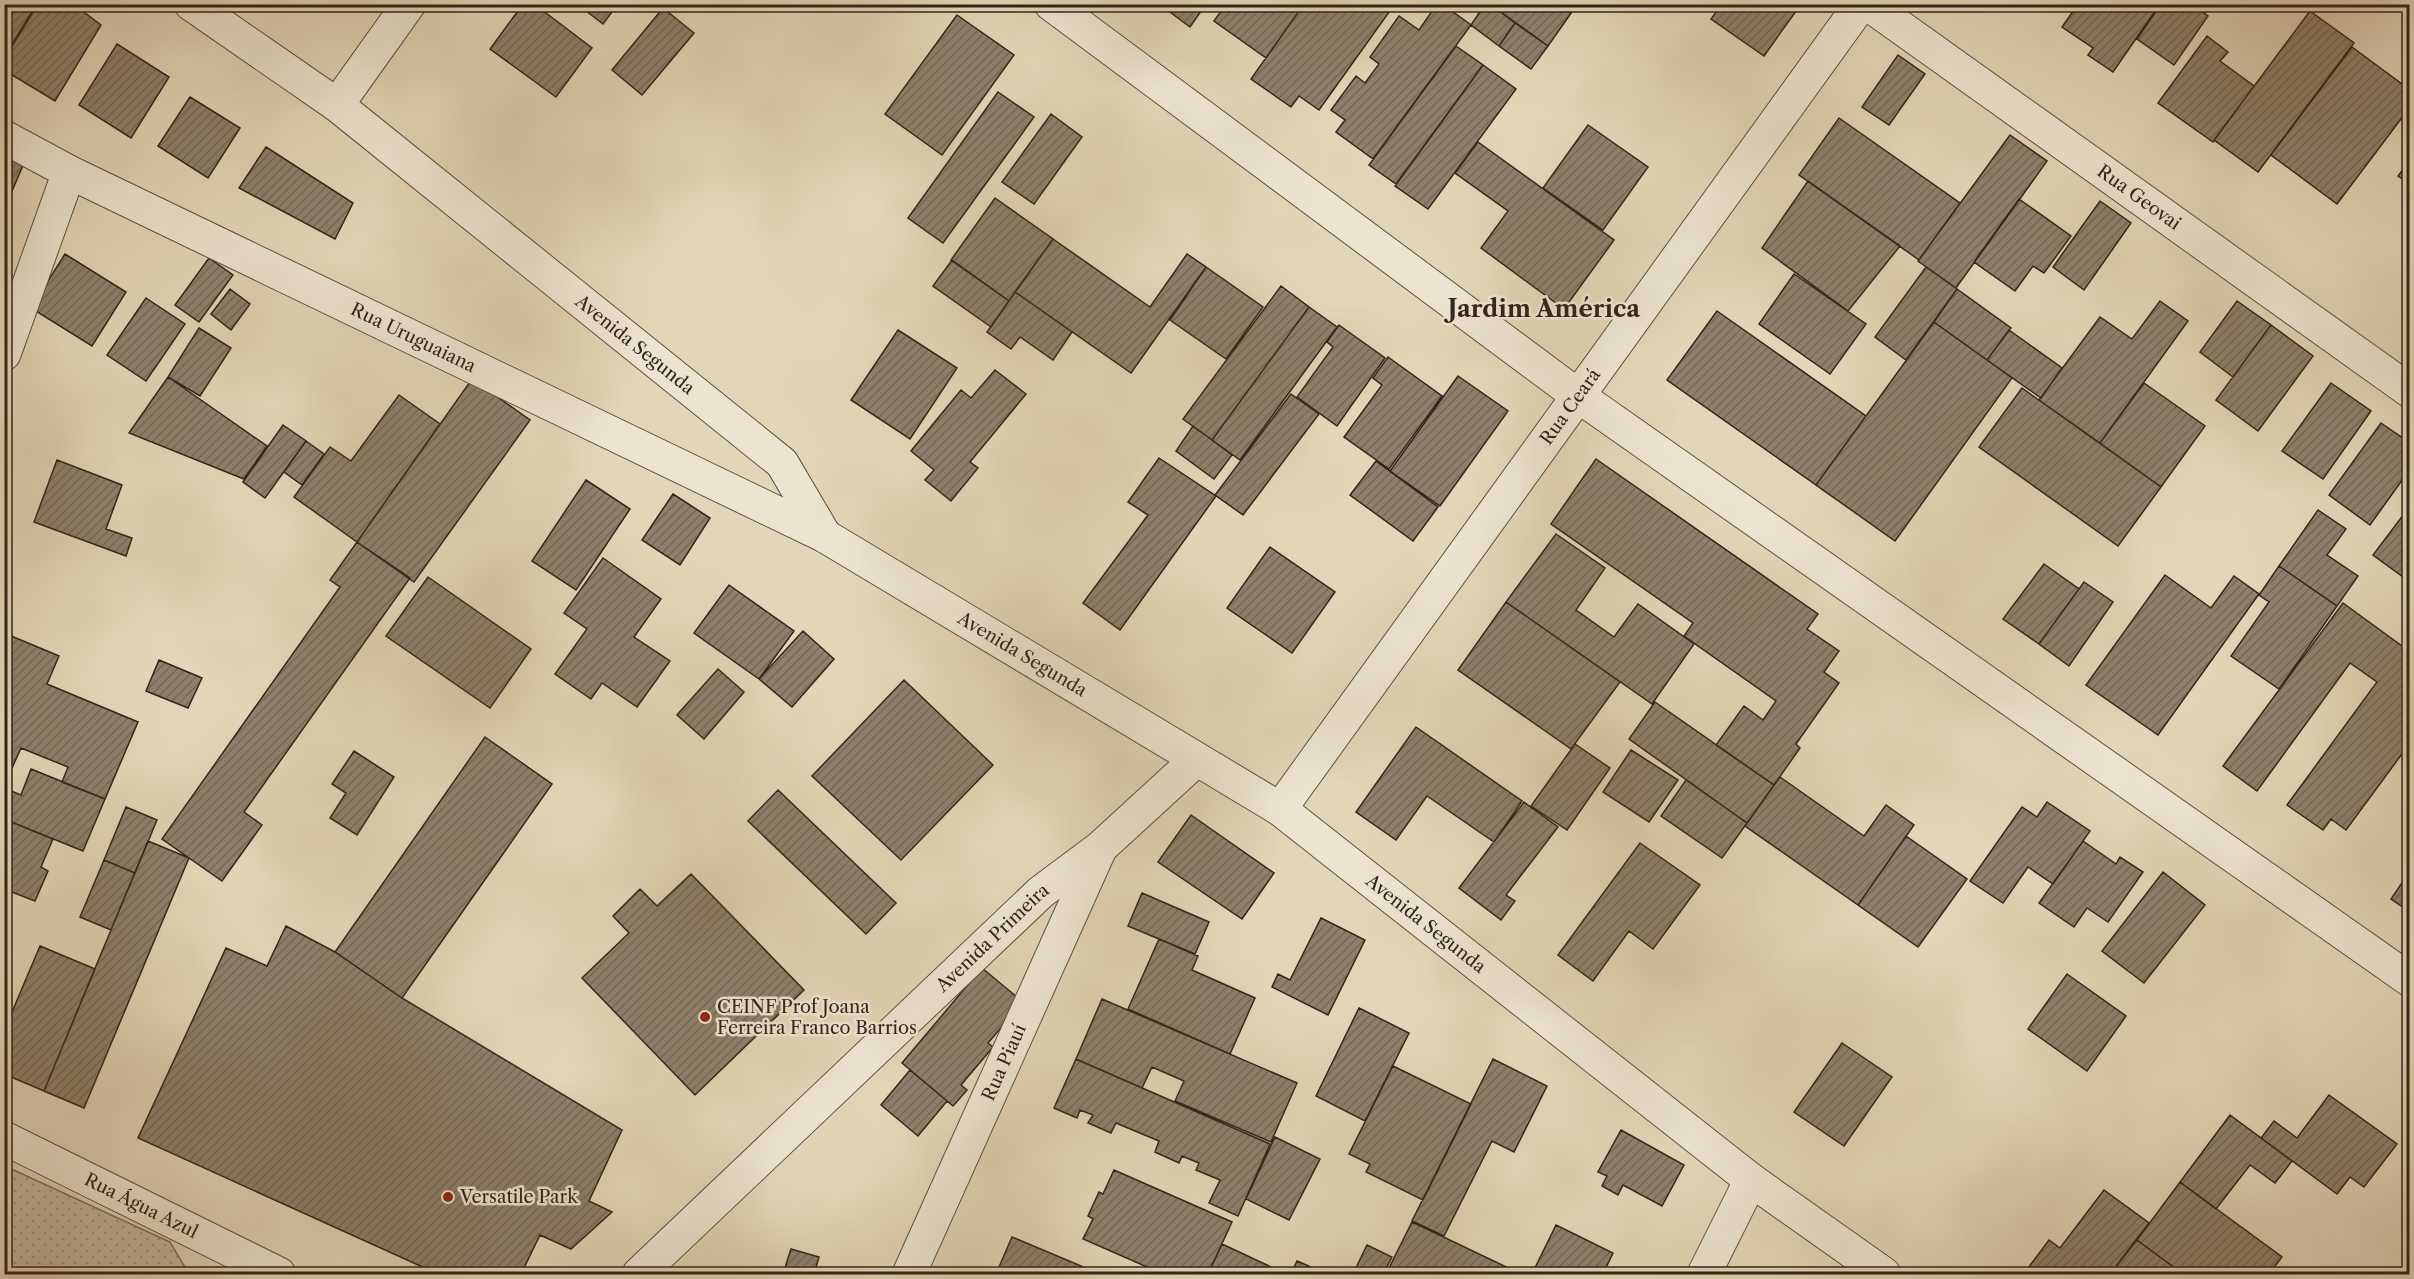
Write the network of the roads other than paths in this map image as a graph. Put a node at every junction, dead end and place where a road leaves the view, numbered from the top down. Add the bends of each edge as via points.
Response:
1 (191, 4) edge
2 (408, 4) edge
3 (1051, 4) edge
4 (1861, 4) edge
5 (1868, 4) edge
6 (337, 105) junction
7 (4, 137) edge
8 (69, 172) junction
9 (4, 354) edge
10 (2409, 391) edge
11 (1577, 395) junction
12 (825, 536) junction
13 (1196, 759) junction
14 (1280, 808) junction
15 (1100, 849) junction
16 (2409, 980) edge
17 (4, 1138) edge
18 (1751, 1180) junction
19 (279, 1275) edge
20 (639, 1275) edge
21 (909, 1275) edge
22 (1704, 1275) edge
23 (1884, 1275) edge

1 - 6 street, Avenida Segunda
2 - 6 street
3 - 11 street
4 - 11 street, Rua Ceará
5 - 10 street, Rua Geovai
6 - 12 street, Avenida Segunda via 782,463
7 - 8 street, Rua Uruguaiana
8 - 9 street
8 - 12 street, Rua Uruguaiana
11 - 14 street, Rua Ceará
11 - 16 street
12 - 13 street, Avenida Segunda
13 - 14 street, Avenida Segunda
13 - 15 street, Avenida Primeira
14 - 18 street, Avenida Segunda
15 - 20 street, Avenida Primeira via 1041,892
15 - 21 street, Rua Piauí
17 - 19 street, Rua Água Azul
18 - 22 street
18 - 23 street, Avenida Segunda

